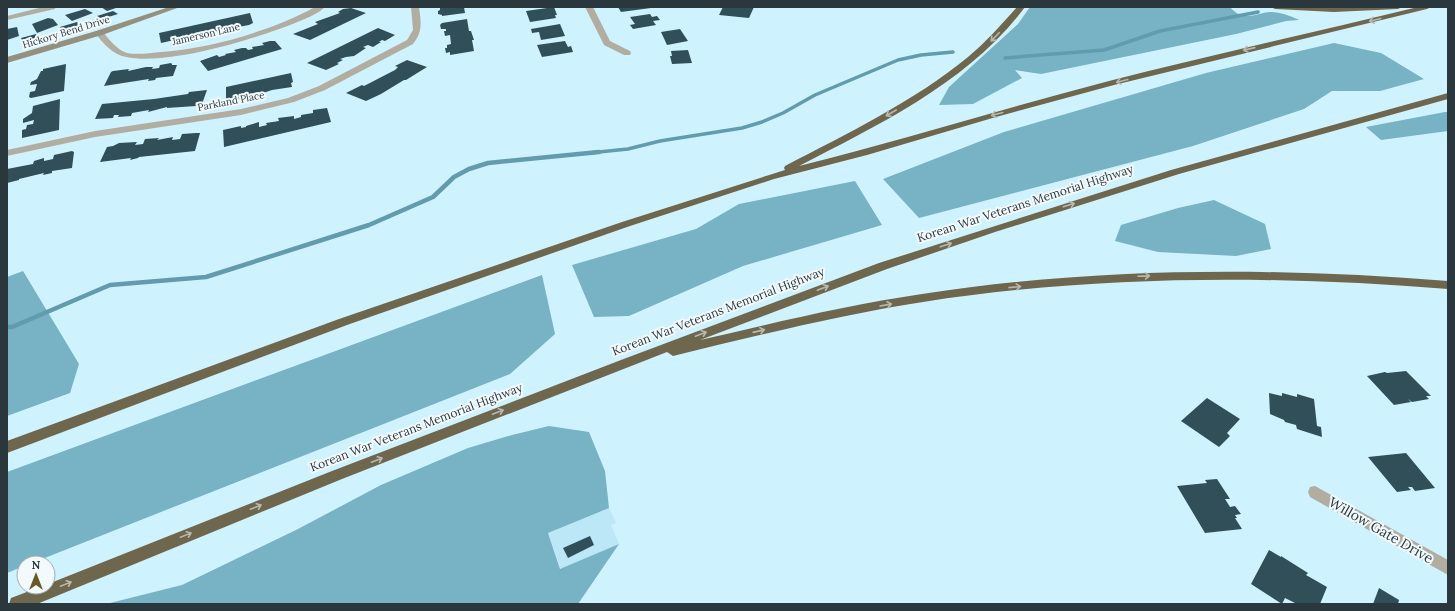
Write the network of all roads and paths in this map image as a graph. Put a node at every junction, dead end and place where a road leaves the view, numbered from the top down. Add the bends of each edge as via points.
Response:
1 (52, 7) edge
2 (176, 7) edge
3 (321, 7) edge
4 (415, 7) edge
5 (589, 7) edge
6 (1021, 7) edge
7 (1275, 7) edge
8 (1398, 7) edge
9 (1427, 7) edge
10 (7, 18) edge
11 (99, 33) junction
12 (627, 53) dead end
13 (7, 60) edge
14 (1448, 96) edge
15 (7, 153) edge
16 (770, 177) junction
17 (1448, 286) edge
18 (626, 362) junction
19 (7, 447) edge
20 (1315, 492) dead end
21 (1448, 568) edge
22 (17, 604) edge

1 - 10 street
2 - 11 street, Hickory Bend Drive
3 - 11 street, Jamerson Lane via 292,21 242,38 149,56 119,52
4 - 15 street, Parkland Place via 418,28 410,42 307,95 241,112 95,134
5 - 12 street via 607,44
6 -> 16 highway via 983,49 940,83 884,117
7 - 8 highway via 1334,10
9 -> 16 highway via 1112,83
11 - 13 street, Hickory Bend Drive
18 -> 14 highway, Korean War Veterans Memorial Highway via 883,266 991,230 1175,172
16 - 19 highway via 343,322
18 -> 17 highway via 866,308 957,293 1075,280 1266,274 1378,279
22 -> 18 highway, Korean War Veterans Memorial Highway
20 - 21 street, Willow Gate Drive

